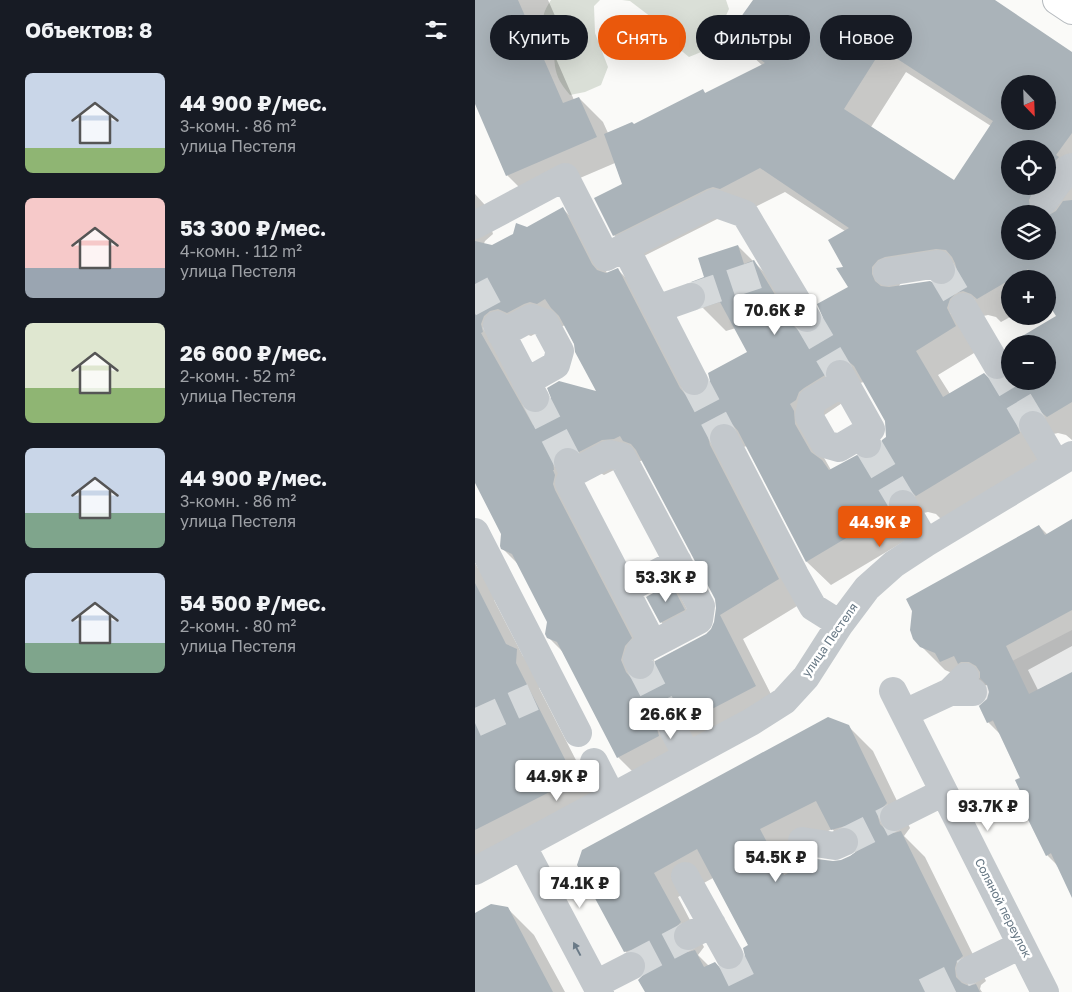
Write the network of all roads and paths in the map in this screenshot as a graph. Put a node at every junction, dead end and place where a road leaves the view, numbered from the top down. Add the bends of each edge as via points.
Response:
1 (1057, 0) edge
2 (1072, 10) edge
3 (1072, 168) edge
4 (1044, 201) dead end
5 (475, 225) edge
6 (625, 247) junction
7 (941, 270) dead end
8 (887, 272) dead end
9 (691, 298) tunnel mouth
10 (963, 307) tunnel mouth
11 (657, 309) junction
12 (807, 318) tunnel mouth
13 (499, 330) joint
14 (997, 365) tunnel mouth
15 (694, 381) tunnel mouth
16 (1033, 425) tunnel mouth
17 (724, 438) tunnel mouth
18 (865, 441) joint
19 (1064, 460) edge
20 (903, 504) tunnel mouth
21 (475, 532) edge
22 (926, 543) junction
23 (678, 562) junction
24 (625, 590) junction
25 (839, 624) junction
26 (962, 687) dead end
27 (673, 729) tunnel mouth
28 (578, 733) dead end
29 (687, 756) junction
30 (594, 762) dead end
31 (944, 792) junction
32 (612, 797) junction
33 (894, 817) tunnel mouth
34 (801, 841) dead end
35 (844, 842) tunnel mouth
36 (522, 845) junction
37 (475, 871) edge
38 (685, 876) dead end
39 (712, 924) junction
40 (688, 936) tunnel mouth
41 (1021, 945) junction
42 (729, 955) tunnel mouth
43 (631, 966) tunnel mouth
44 (970, 970) tunnel mouth
45 (598, 988) edge
46 (1045, 992) edge

1 - 2 main road
3 - 4 street
5 - 6 street via 565,177 605,257
6 - 11 street
6 - 12 street via 714,203 745,214 774,268
7 - 8 street via 938,264
9 - 11 street
10 - 14 street
11 - 15 street
13 - 13 street via 530,390 556,366 560,351 545,323 531,318
16 - 19 street
17 - 25 street via 813,607
18 - 18 street via 871,429 842,378 812,401 809,416 825,444 839,448
19 - 22 street, улица Пестеля
20 - 22 street
21 - 28 street via 544,692
22 - 25 street, улица Пестеля via 894,564 867,588
23 - 24 street
23 - 24 street via 701,606 699,620 646,655
23 - 24 street via 622,457 609,454 571,468 569,483
25 - 29 street, улица Пестеля via 806,677 784,701
26 - 31 street, Соляной переулок via 899,702
27 - 29 street
29 - 32 street, улица Пестеля
30 - 32 street
31 - 33 street
31 - 41 street, Соляной переулок
32 - 36 street, улица Пестеля
34 - 35 street via 835,846
36 - 37 street, улица Пестеля
45 -> 36 street
38 - 39 street
39 - 40 street
39 - 42 street
41 - 44 street
41 - 46 street, Соляной переулок
43 - 45 street

